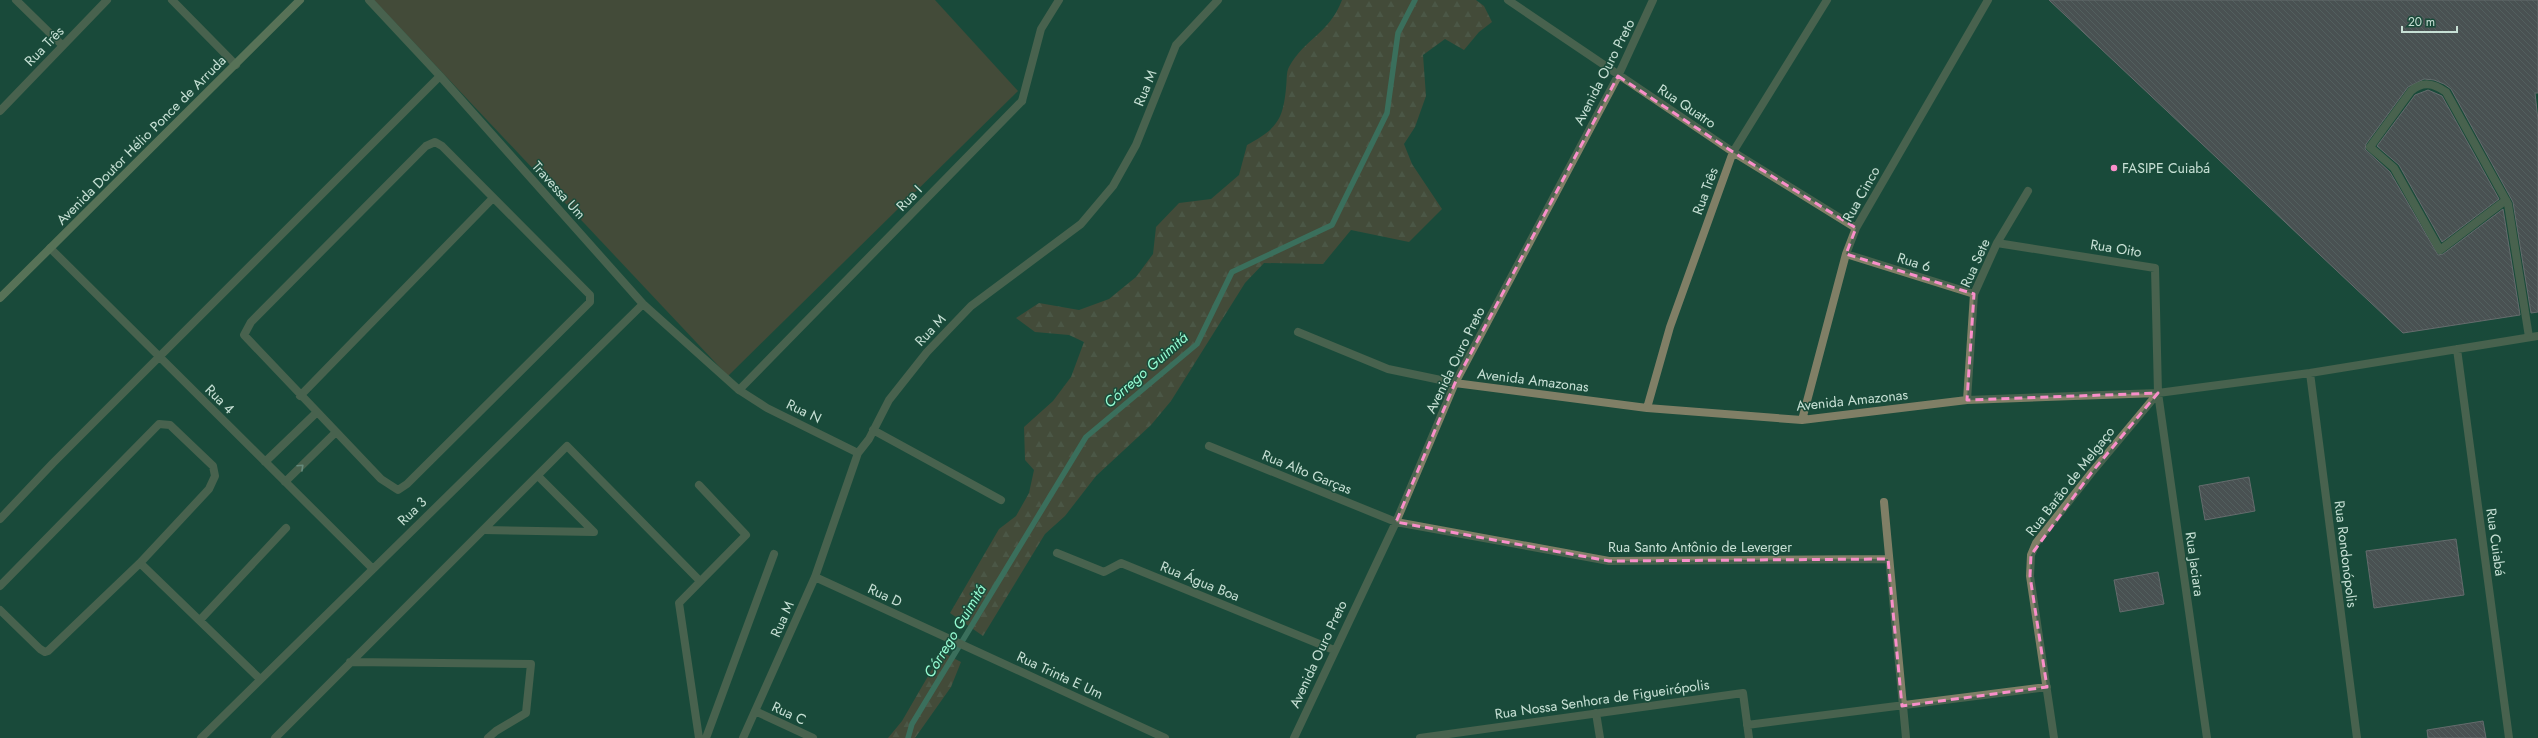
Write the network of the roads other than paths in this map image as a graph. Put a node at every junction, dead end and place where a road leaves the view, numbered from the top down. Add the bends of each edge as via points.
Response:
1 (16, 0) edge
2 (107, 0) edge
3 (172, 0) edge
4 (300, 0) edge
5 (369, 0) edge
6 (1059, 0) edge
7 (1218, 0) edge
8 (1508, 0) edge
9 (1653, 0) edge
10 (1827, 0) edge
11 (1988, 0) edge
12 (62, 45) junction
13 (236, 65) junction
14 (440, 76) junction
15 (1618, 76) junction
16 (0, 111) edge
17 (1732, 152) junction
18 (2028, 191) dead end
19 (492, 199) junction
20 (2506, 200) junction
21 (1856, 228) junction
22 (1997, 242) junction
23 (50, 248) junction
24 (1846, 254) junction
25 (1974, 294) junction
26 (0, 298) edge
27 (644, 304) junction
28 (1298, 332) dead end
29 (2538, 336) edge
30 (2529, 338) junction
31 (2457, 349) junction
32 (159, 357) junction
33 (2310, 373) junction
34 (1455, 383) junction
35 (739, 390) junction
36 (2158, 393) junction
37 (300, 396) junction
38 (1968, 400) junction
39 (1647, 408) junction
40 (316, 413) junction
41 (1802, 420) junction
42 (873, 430) junction
43 (335, 433) junction
44 (1209, 446) dead end
45 (858, 453) junction
46 (265, 462) junction
47 (538, 476) junction
48 (285, 482) junction
49 (699, 485) dead end
50 (1001, 500) dead end
51 (1884, 502) dead end
52 (0, 519) edge
53 (1396, 522) junction
54 (286, 528) dead end
55 (485, 530) junction
56 (1057, 552) dead end
57 (774, 554) dead end
58 (1888, 559) junction
59 (140, 563) junction
60 (372, 568) junction
61 (815, 577) junction
62 (700, 581) junction
63 (0, 586) edge
64 (0, 610) edge
65 (200, 620) junction
66 (944, 636) joint
67 (1334, 650) junction
68 (350, 662) junction
69 (260, 679) junction
70 (2048, 687) junction
71 (1902, 706) junction
72 (755, 711) junction
73 (1596, 713) junction
74 (1747, 725) junction
75 (1441, 737) edge
76 (201, 738) edge
77 (275, 738) edge
78 (488, 738) edge
79 (699, 738) edge
80 (706, 738) edge
81 (743, 738) edge
82 (813, 738) edge
83 (1165, 738) edge
84 (1294, 738) edge
85 (1420, 738) edge
86 (1600, 738) edge
87 (1749, 738) edge
88 (1906, 738) edge
89 (2054, 738) edge
90 (2207, 738) edge
91 (2357, 738) edge
92 (2509, 738) edge

1 - 12 street
2 - 12 street, Rua Três
3 - 13 street
4 - 13 street, Avenida Doutor Hélio Ponce de Arruda
5 - 14 street, Travessa Um
6 - 35 street, Rua I via 1041,29 1022,101
7 - 42 street, Rua M via 1176,45 1136,146 1113,186 1081,224 971,306 927,352 889,400
8 - 15 street, Rua Quatro
9 - 15 street, Avenida Ouro Preto
10 - 17 street, Rua Três
11 - 21 street, Rua Cinco
12 - 16 street, Rua Três
13 - 23 street, Avenida Doutor Hélio Ponce de Arruda
14 - 27 street, Travessa Um
14 - 32 street
15 - 17 street, Rua Quatro
15 - 34 street, Avenida Ouro Preto
17 - 21 street, Rua Quatro
17 - 39 street, Rua Três via 1670,327
18 - 22 street, Rua Sete
19 - 37 street
19 - 37 street via 435,142 426,146 251,322 244,335
19 - 43 street via 590,295 590,302 407,484 398,490 381,479
20 - 20 street via 2446,92 2437,86 2427,83 2411,91 2370,147 2394,168 2440,250
20 - 30 street via 2512,217
21 - 24 street, Rua Cinco
22 - 25 street, Rua Sete
22 - 36 street, Rua Oito via 2155,268
23 - 26 street, Avenida Doutor Hélio Ponce de Arruda
23 - 32 street, Rua 4
24 - 25 street, Rua 6
24 - 41 street, Rua Cinco
25 - 38 street, Rua Sete
27 - 35 street, Travessa Um
27 - 60 street, Rua 3
28 - 34 street, Avenida Amazonas via 1388,368
29 - 30 street, Avenida Amazonas
30 - 31 street, Avenida Amazonas
31 - 33 street, Avenida Amazonas
31 - 92 street, Rua Cuiabá
32 - 46 street, Rua 4
32 - 52 street
33 - 36 street, Avenida Amazonas
33 - 91 street, Rua Rondonópolis
34 - 39 street, Avenida Amazonas
34 - 53 street, Avenida Ouro Preto
35 - 45 street, Rua N via 767,408
36 - 38 street, Avenida Amazonas
36 - 70 street, Rua Barão de Melgaço via 2092,472 2036,543 2030,555 2030,576
36 - 90 street, Rua Jaciara
37 - 40 street
38 - 41 street, Avenida Amazonas
39 - 41 street, Avenida Amazonas
40 - 43 street
40 - 46 street
42 - 45 street, Rua M
42 - 50 street
48 -> 43 street
44 - 53 street, Rua Alto Garças
45 - 61 street, Rua M
46 - 48 street, Rua 4
47 - 55 street
47 - 55 street via 594,532
47 - 62 street via 567,446
48 - 60 street, Rua 4
49 - 62 street via 746,535
51 - 58 street
53 - 58 street, Rua Santo Antônio de Leverger via 1609,562
53 - 67 street, Avenida Ouro Preto
54 - 65 street
55 - 68 street
56 - 67 street, Rua Água Boa via 1104,572 1121,563
57 - 80 street
58 - 71 street
59 - 63 street via 209,489 215,476 213,466 170,425 159,424 151,431
59 - 64 street via 45,652
59 - 65 street
60 - 69 street, Rua 3
61 - 66 street, Rua D
61 - 72 street, Rua M
62 - 79 street via 679,602
65 - 69 street
66 - 83 street, Rua Trinta E Um
67 - 84 street, Avenida Ouro Preto
68 - 77 street
68 - 78 street via 531,664 526,713 504,725
69 - 76 street, Rua 3
70 - 71 street
70 - 89 street, Rua Barão de Melgaço
71 - 74 street
71 - 88 street
72 - 81 street, Rua M
72 - 82 street, Rua C
73 - 74 street, Rua Nossa Senhora de Figueirópolis via 1743,693
73 - 75 street, Rua Nossa Senhora de Figueirópolis
73 - 86 street
74 - 87 street, Rua Nossa Senhora de Figueirópolis
75 - 85 street, Rua Nossa Senhora de Figueirópolis

